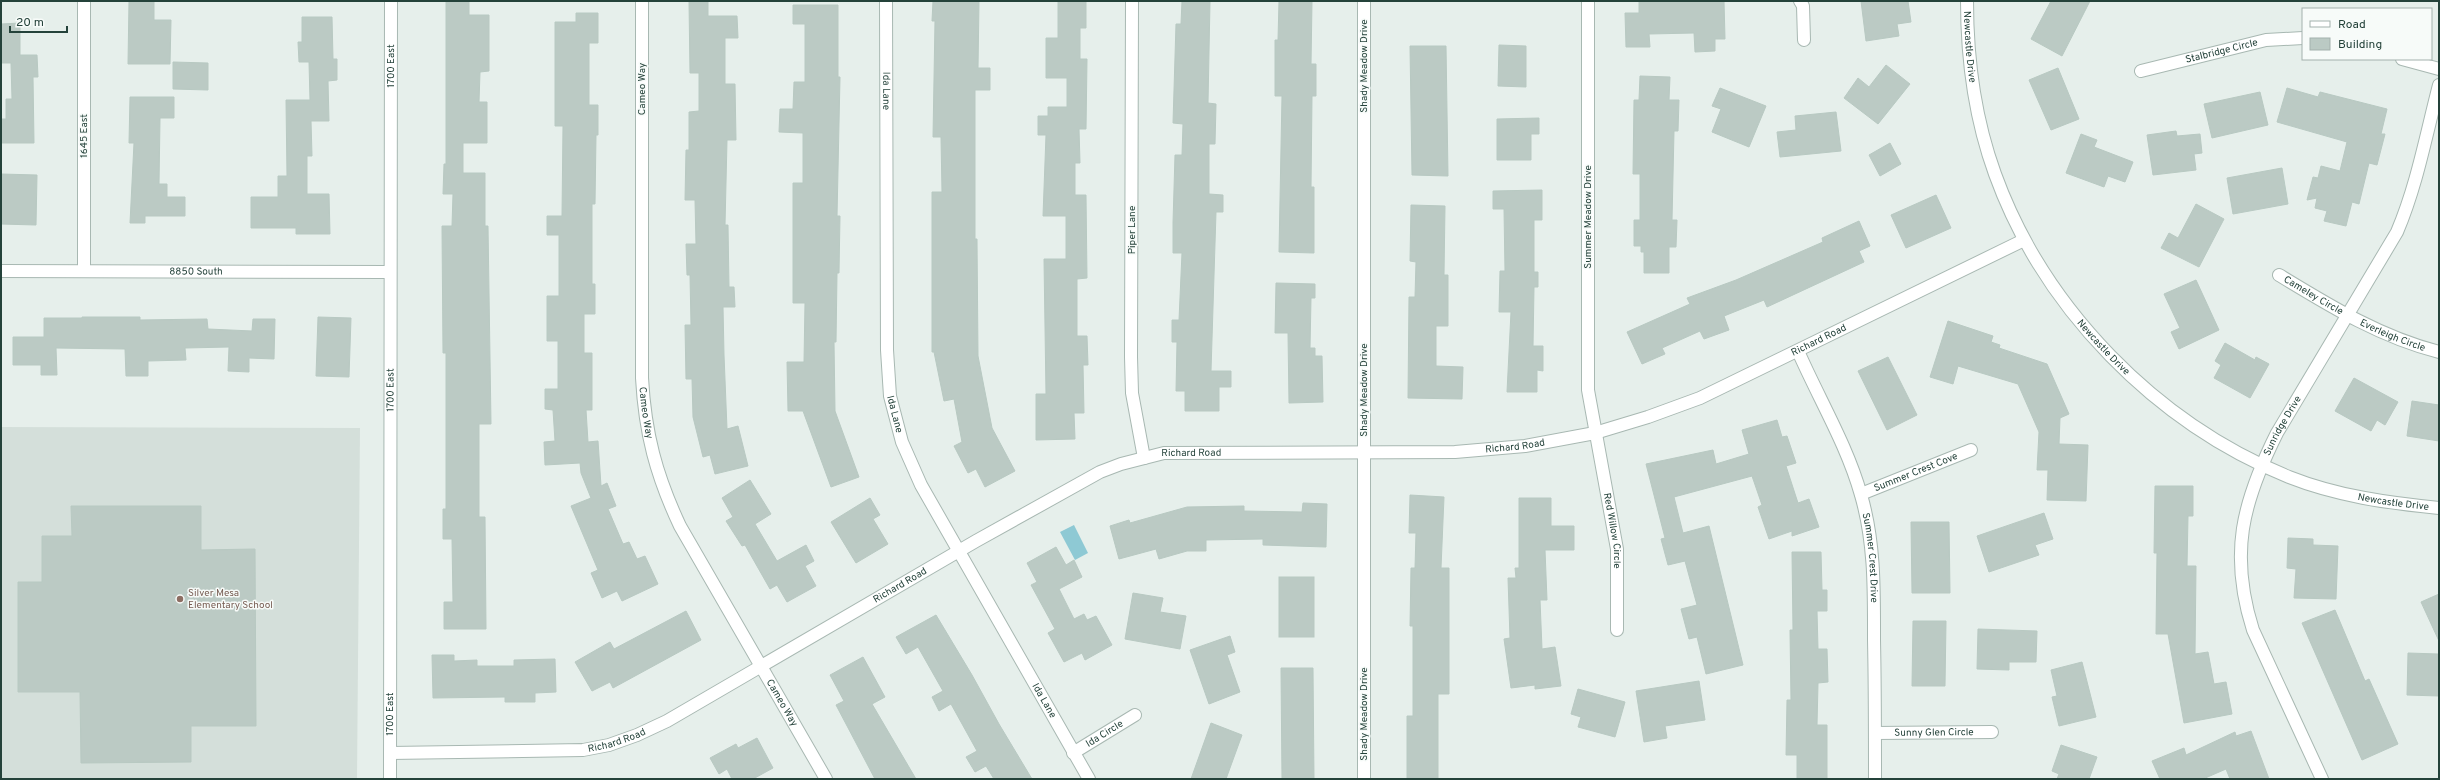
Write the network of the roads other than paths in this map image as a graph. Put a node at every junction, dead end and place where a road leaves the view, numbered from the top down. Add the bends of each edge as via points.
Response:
1 (84, 1) edge
2 (390, 1) edge
3 (642, 1) edge
4 (886, 1) edge
5 (1132, 1) edge
6 (1364, 1) edge
7 (1588, 1) edge
8 (1800, 1) edge
9 (1967, 1) edge
10 (2302, 38) edge
11 (1804, 40) dead end
12 (2406, 60) edge
13 (2439, 69) edge
14 (2141, 71) dead end
15 (2439, 85) edge
16 (2024, 240) junction
17 (1, 271) edge
18 (84, 271) junction
19 (390, 272) junction
20 (2279, 274) dead end
21 (2347, 316) junction
22 (1798, 351) junction
23 (2439, 352) edge
24 (1595, 433) junction
25 (1971, 450) dead end
26 (1365, 452) junction
27 (1144, 458) junction
28 (2261, 464) junction
29 (1861, 494) junction
30 (2439, 508) edge
31 (959, 551) junction
32 (1616, 630) dead end
33 (761, 667) junction
34 (1136, 715) dead end
35 (1992, 732) dead end
36 (1875, 733) junction
37 (390, 753) junction
38 (1073, 753) junction
39 (390, 779) edge
40 (826, 779) edge
41 (1089, 779) edge
42 (1364, 779) edge
43 (1875, 779) edge
44 (2322, 779) edge

1 - 18 street, 1645 East
2 - 19 street, 1700 East
3 - 33 street, Cameo Way via 644,416 663,491 680,526
4 - 31 street, Ida Lane via 887,350 890,396 905,449
5 - 27 street, Piper Lane via 1131,357 1132,393
6 - 26 street, Shady Meadow Drive
7 - 24 street, Summer Meadow Drive via 1588,390
8 - 11 street via 1803,6
9 - 16 street, Newcastle Drive via 1967,45 1976,103 1995,174
10 - 14 street, Stalbridge Circle via 2266,40
12 - 13 street
15 - 21 street, Sunridge Drive via 2407,208 2383,257
16 - 22 street, Richard Road
16 - 28 street, Newcastle Drive via 2059,296 2122,367 2196,427
17 - 18 street, 8850 South
18 - 19 street, 8850 South
19 - 37 street, 1700 East
20 - 21 street, Cameley Circle
21 - 23 street, Everleigh Circle via 2410,344
21 - 28 street, Sunridge Drive
22 - 24 street, Richard Road via 1700,398
22 - 29 street, Summer Crest Drive via 1840,438
24 - 26 street, Richard Road via 1525,446 1470,451
24 - 32 street, Red Willow Circle via 1616,549
25 - 29 street, Summer Crest Cove
26 - 27 street, Richard Road via 1192,452 1164,453
26 - 42 street, Shady Meadow Drive
27 - 31 street, Richard Road via 1100,472
28 - 30 street, Newcastle Drive via 2292,478 2373,501
28 - 44 street, Sunridge Drive via 2245,510 2241,561 2242,587 2253,630
29 - 36 street, Summer Crest Drive via 1872,550
31 - 33 street, Richard Road
31 - 38 street, Ida Lane
33 - 37 street, Richard Road via 668,721 609,745 550,752
33 - 40 street, Cameo Way
34 - 38 street, Ida Circle
35 - 36 street, Sunny Glen Circle
36 - 43 street, Summer Crest Drive
37 - 39 street, 1700 East
38 - 41 street, Ida Lane

